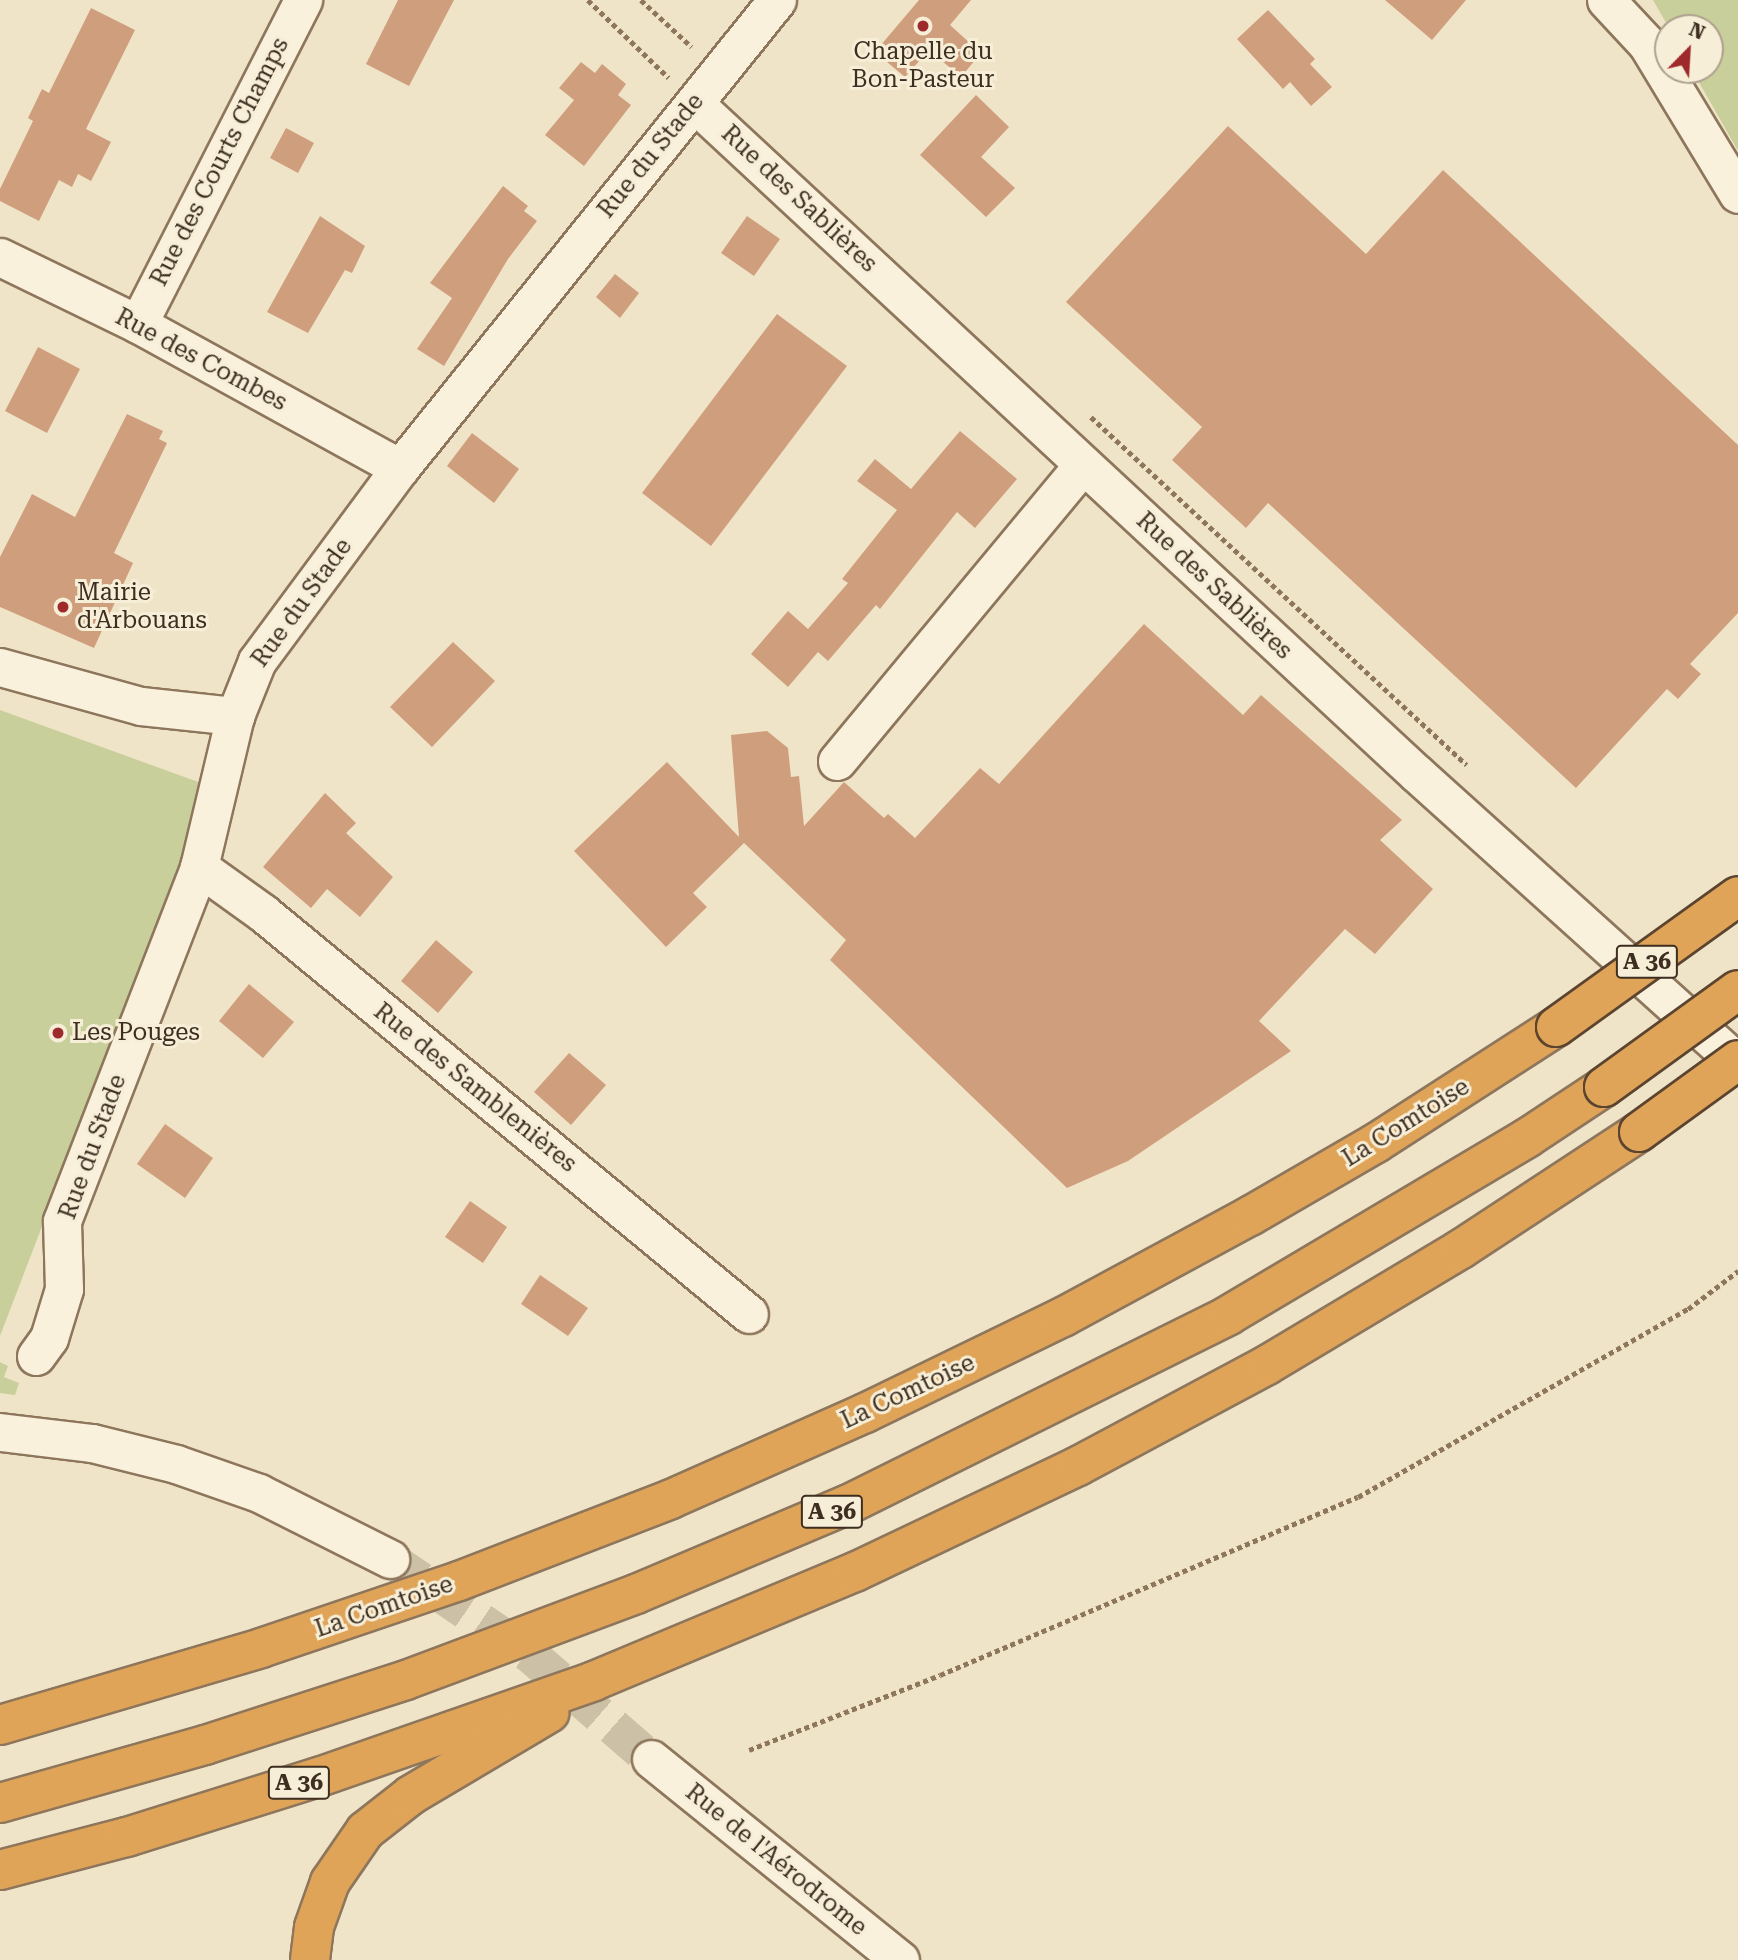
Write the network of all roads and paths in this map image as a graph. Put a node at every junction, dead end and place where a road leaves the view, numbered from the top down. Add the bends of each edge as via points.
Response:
1 (303, 0) edge
2 (588, 0) edge
3 (641, 0) edge
4 (777, 0) edge
5 (1606, 0) edge
6 (719, 72) junction
7 (694, 103) junction
8 (1738, 194) edge
9 (0, 257) edge
10 (138, 324) junction
11 (1089, 415) dead end
12 (1083, 465) junction
13 (400, 468) junction
14 (0, 667) edge
15 (235, 716) junction
16 (837, 761) dead end
17 (1475, 772) dead end
18 (199, 867) junction
19 (1738, 896) edge
20 (1738, 990) edge
21 (1738, 1062) edge
22 (1738, 1271) edge
23 (748, 1314) dead end
24 (36, 1356) dead end
25 (0, 1432) edge
26 (390, 1559) tunnel mouth
27 (594, 1681) junction
28 (0, 1725) edge
29 (749, 1751) dead end
30 (651, 1759) tunnel mouth
31 (0, 1803) edge
32 (0, 1870) edge
33 (310, 1960) edge
34 (900, 1960) edge

1 - 10 street, Rue des Courts Champs
2 - 7 path
3 - 6 path
4 - 6 street, Rue du Stade
5 - 8 street via 1647,44
6 - 7 street, Rue du Stade
7 - 12 street, Rue des Sablières
7 - 13 street, Rue du Stade
9 - 10 street, Rue des Combes
10 - 13 street, Rue des Combes
11 - 17 path
12 - 16 street
12 - 21 street, Rue des Sablières
13 - 15 street, Rue du Stade via 257,661
14 - 15 street via 141,706
15 - 18 street, Rue du Stade
18 - 23 street, Rue des Samblenières via 263,913
18 - 24 street, Rue du Stade via 62,1221 62,1301 49,1338
19 - 28 highway, La Comtoise / A 36, bridge via 1556,1027 1399,1128 1250,1216 1063,1317 853,1419 671,1499 459,1581 249,1652
20 - 31 highway, A 36, bridge via 1604,1087 1485,1164 1229,1315 849,1504 636,1594 406,1680 181,1752
21 - 27 highway, A 36, bridge via 1450,1256 1181,1413 855,1572
22 - 29 path via 1688,1308 1358,1497
25 - 26 street via 92,1443 176,1464 259,1493
27 - 32 highway, A 36 via 319,1777 127,1837
27 - 33 highway via 527,1727 411,1795 365,1831 330,1882 314,1927
30 - 34 street, Rue de l'Aérodrome

